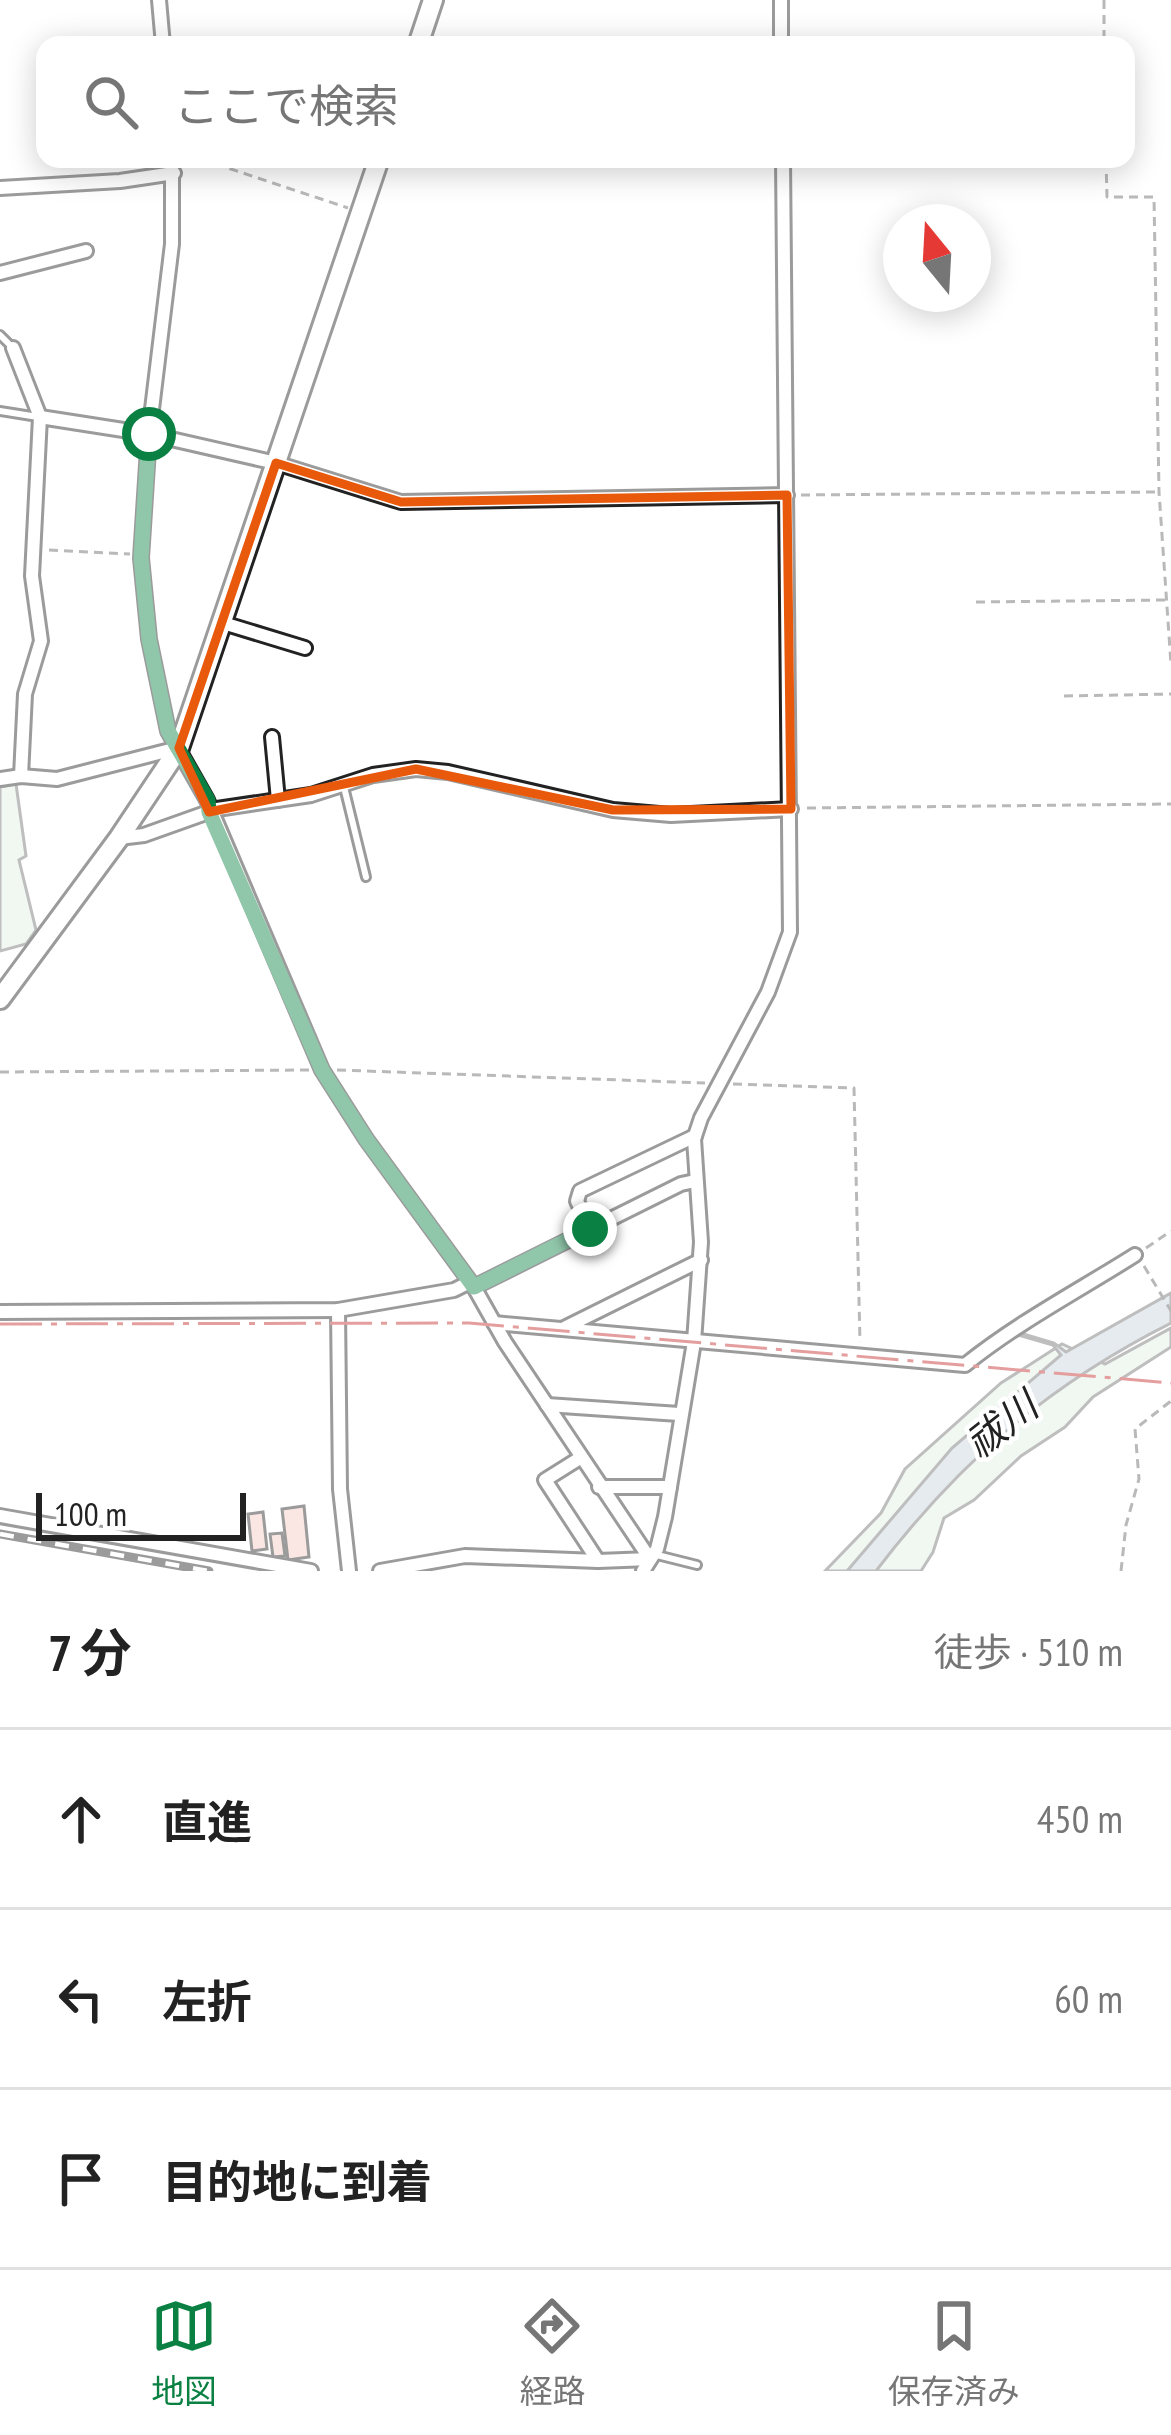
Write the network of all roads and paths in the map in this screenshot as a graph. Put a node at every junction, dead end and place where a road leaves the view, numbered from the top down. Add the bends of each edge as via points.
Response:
1 (159, 0) edge
2 (433, 0) edge
3 (781, 0) edge
4 (1104, 0) edge
5 (162, 36) edge
6 (421, 36) edge
7 (782, 36) edge
8 (1104, 36) edge
9 (166, 168) edge
10 (173, 168) edge
11 (228, 168) edge
12 (376, 168) edge
13 (783, 168) edge
14 (1106, 168) edge
15 (0, 188) edge
16 (361, 212) junction
17 (86, 251) dead end
18 (0, 273) edge
19 (0, 335) edge
20 (13, 348) joint
21 (0, 411) edge
22 (40, 417) junction
23 (149, 434) junction
24 (277, 463) junction
25 (1159, 492) junction
26 (788, 495) junction
27 (36, 549) junction
28 (141, 555) junction
29 (1166, 600) junction
30 (976, 602) dead end
31 (224, 623) junction
32 (305, 648) dead end
33 (1171, 664) edge
34 (1171, 694) edge
35 (1064, 696) dead end
36 (272, 737) dead end
37 (179, 748) junction
38 (20, 776) junction
39 (0, 779) edge
40 (344, 784) junction
41 (278, 800) junction
42 (1171, 804) edge
43 (791, 808) junction
44 (209, 812) junction
45 (119, 838) junction
46 (366, 877) dead end
47 (0, 999) edge
48 (322, 1070) junction
49 (0, 1072) edge
50 (723, 1084) junction
51 (695, 1136) junction
52 (694, 1181) junction
53 (590, 1229) junction
54 (1171, 1231) edge
55 (1135, 1255) junction
56 (701, 1260) junction
57 (472, 1284) junction
58 (338, 1310) junction
59 (1171, 1311) edge
60 (0, 1312) edge
61 (494, 1323) junction
62 (563, 1329) junction
63 (694, 1342) junction
64 (861, 1356) junction
65 (1171, 1401) edge
66 (547, 1405) junction
67 (680, 1414) junction
68 (580, 1457) junction
69 (599, 1487) junction
70 (670, 1487) junction
71 (0, 1516) edge
72 (598, 1561) junction
73 (649, 1561) edge
74 (697, 1565) dead end
75 (311, 1571) edge
76 (349, 1571) edge
77 (380, 1571) edge
78 (1120, 1571) edge

1 - 5 street
2 - 6 street
3 - 7 street
4 - 8 path
9 - 15 street via 120,181
10 - 23 street
11 - 16 path
12 - 16 street
13 - 26 street
14 - 25 path via 1107,197 1154,197
16 - 24 street
17 - 18 street
19 - 20 lane
20 - 22 street
21 - 22 lane
22 - 23 street
22 - 27 street
23 - 24 street
23 - 28 street
24 - 26 street via 401,502
24 - 31 street
25 - 26 path
25 - 29 path
26 - 43 street
27 - 28 path
27 - 38 street via 40,641 25,694
28 - 37 street via 149,639 168,731
29 - 30 path
29 - 33 path
31 - 32 street
31 - 37 street
34 - 35 path
36 - 41 street
37 - 38 street via 57,779
37 - 44 street
37 - 45 street
38 - 39 street
40 - 41 street
40 - 43 street via 431,769 614,810
40 - 46 lane
41 - 44 street
42 - 43 path
43 - 50 street via 787,945
44 - 45 street
44 - 48 street
45 - 47 street
48 - 49 path
48 - 50 path
48 - 57 street
50 - 51 street
50 - 64 path via 854,1088
51 - 52 street
51 - 53 street via 580,1191
52 - 53 street
52 - 56 street
53 - 57 street
54 - 55 path
55 - 59 path
55 - 64 street via 965,1365
56 - 62 street
56 - 63 street
57 - 58 street
57 - 61 street
58 - 60 street
58 - 76 street
61 - 62 street
61 - 66 street
62 - 63 street
63 - 64 street
63 - 67 street
65 - 78 path via 1136,1429 1138,1479
66 - 67 street
66 - 68 street
67 - 70 street
68 - 69 street
68 - 72 street via 544,1480
69 - 70 street
69 - 73 street
70 - 73 street
71 - 75 street
72 - 73 street
72 - 77 street via 465,1556
73 - 74 lane

